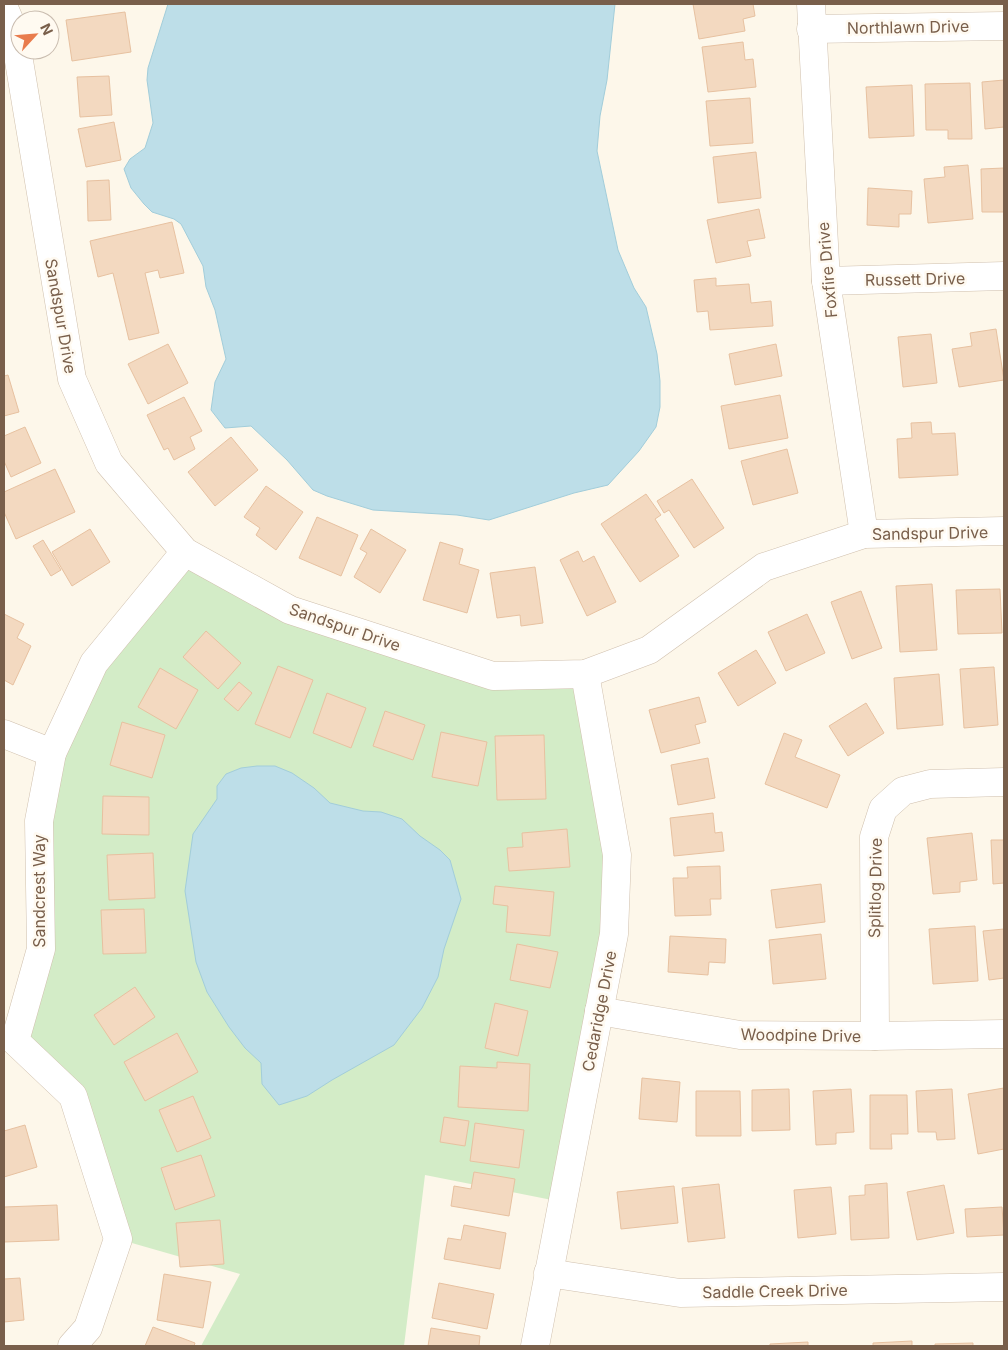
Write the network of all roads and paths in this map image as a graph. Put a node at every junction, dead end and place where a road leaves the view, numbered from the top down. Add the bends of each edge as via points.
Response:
1 (4, 8) edge
2 (811, 17) edge
3 (1004, 26) edge
4 (1004, 276) edge
5 (826, 281) junction
6 (1004, 531) edge
7 (864, 534) junction
8 (186, 552) junction
9 (585, 674) junction
10 (4, 734) edge
11 (52, 754) junction
12 (1004, 782) edge
13 (600, 1011) junction
14 (1004, 1034) edge
15 (875, 1036) junction
16 (9, 1046) edge
17 (548, 1273) junction
18 (1004, 1287) edge
19 (72, 1346) edge
20 (535, 1346) edge

1 - 8 street, Sandspur Drive via 14,31 72,379 109,463
2 - 3 street, Northlawn Drive
2 - 5 street, Foxfire Drive
4 - 5 street, Russett Drive
5 - 7 street, Foxfire Drive
6 - 7 street, Sandspur Drive
7 - 9 street, Sandspur Drive via 764,567 649,650
8 - 9 street, Sandspur Drive via 290,610 493,676
8 - 11 street, Sandcrest Way via 94,663
9 - 13 street, Cedaridge Drive via 617,855 614,934
10 - 11 street
11 - 16 street, Sandcrest Way via 39,821 41,949
12 - 15 street, Splitlog Drive via 930,784 903,792 883,809 874,837
13 - 15 street, Woodpine Drive via 740,1035
13 - 17 street, Cedaridge Drive
14 - 15 street, Woodpine Drive
16 - 19 street, Sandcrest Way via 73,1096 118,1239 88,1328
17 - 18 street, Saddle Creek Drive via 680,1293
17 - 20 street, Cedaridge Drive

